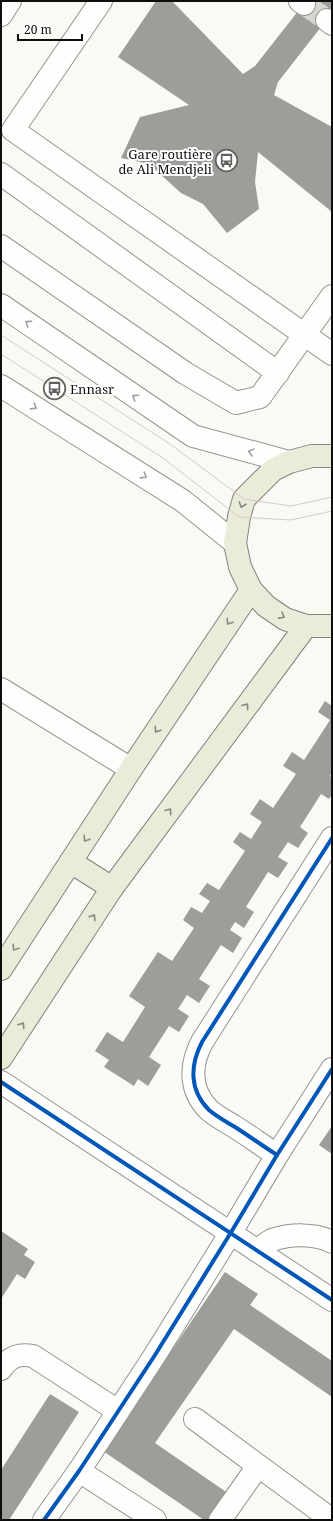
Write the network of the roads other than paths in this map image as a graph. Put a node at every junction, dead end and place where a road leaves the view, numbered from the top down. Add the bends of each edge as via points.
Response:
1 (10, 1) edge
2 (101, 1) edge
3 (1, 15) edge
4 (7, 137) edge
5 (1, 174) edge
6 (1, 246) edge
7 (332, 296) edge
8 (1, 305) edge
9 (305, 335) junction
10 (332, 354) edge
11 (278, 373) junction
12 (1, 386) edge
13 (332, 448) edge
14 (322, 456) edge
15 (289, 462) junction
16 (236, 543) junction
17 (251, 590) junction
18 (306, 626) junction
19 (332, 626) edge
20 (1, 689) edge
21 (131, 769) junction
22 (332, 838) edge
23 (70, 862) junction
24 (112, 888) junction
25 (1, 969) edge
26 (1, 1058) edge
27 (332, 1069) edge
28 (1, 1082) edge
29 (277, 1154) junction
30 (230, 1234) junction
31 (332, 1242) edge
32 (256, 1250) junction
33 (332, 1300) edge
34 (1, 1369) edge
35 (118, 1411) junction
36 (195, 1419) dead end
37 (258, 1466) junction
38 (79, 1470) junction
39 (44, 1520) edge
40 (155, 1520) edge
41 (220, 1520) edge
42 (332, 1520) edge

1 - 3 street
2 - 4 street
4 - 9 street
5 - 11 street
6 - 11 street via 185,373 236,403 260,398
7 - 9 street
15 -> 8 street via 193,436
9 - 10 street
9 - 11 street
12 -> 16 street via 183,501
13 - 14 main road
14 - 15 main road
15 -> 16 main road via 273,470 244,499
16 - 17 main road via 240,567
17 -> 18 main road via 266,606 285,619
17 -> 21 main road
18 - 19 main road
24 -> 18 main road
20 - 21 street
21 -> 23 main road
22 - 29 street via 195,1055 194,1084 209,1110
23 - 24 main road
23 -> 25 main road
26 -> 24 main road
27 - 29 street
28 - 30 street
29 - 30 street
30 - 32 street
30 - 35 street
31 - 32 street via 310,1236 291,1236 272,1240
32 - 33 street
34 - 35 street via 6,1362 18,1355 33,1356
35 - 38 street
36 - 37 street
37 - 41 street
37 - 42 street
38 - 39 street
38 - 40 street

